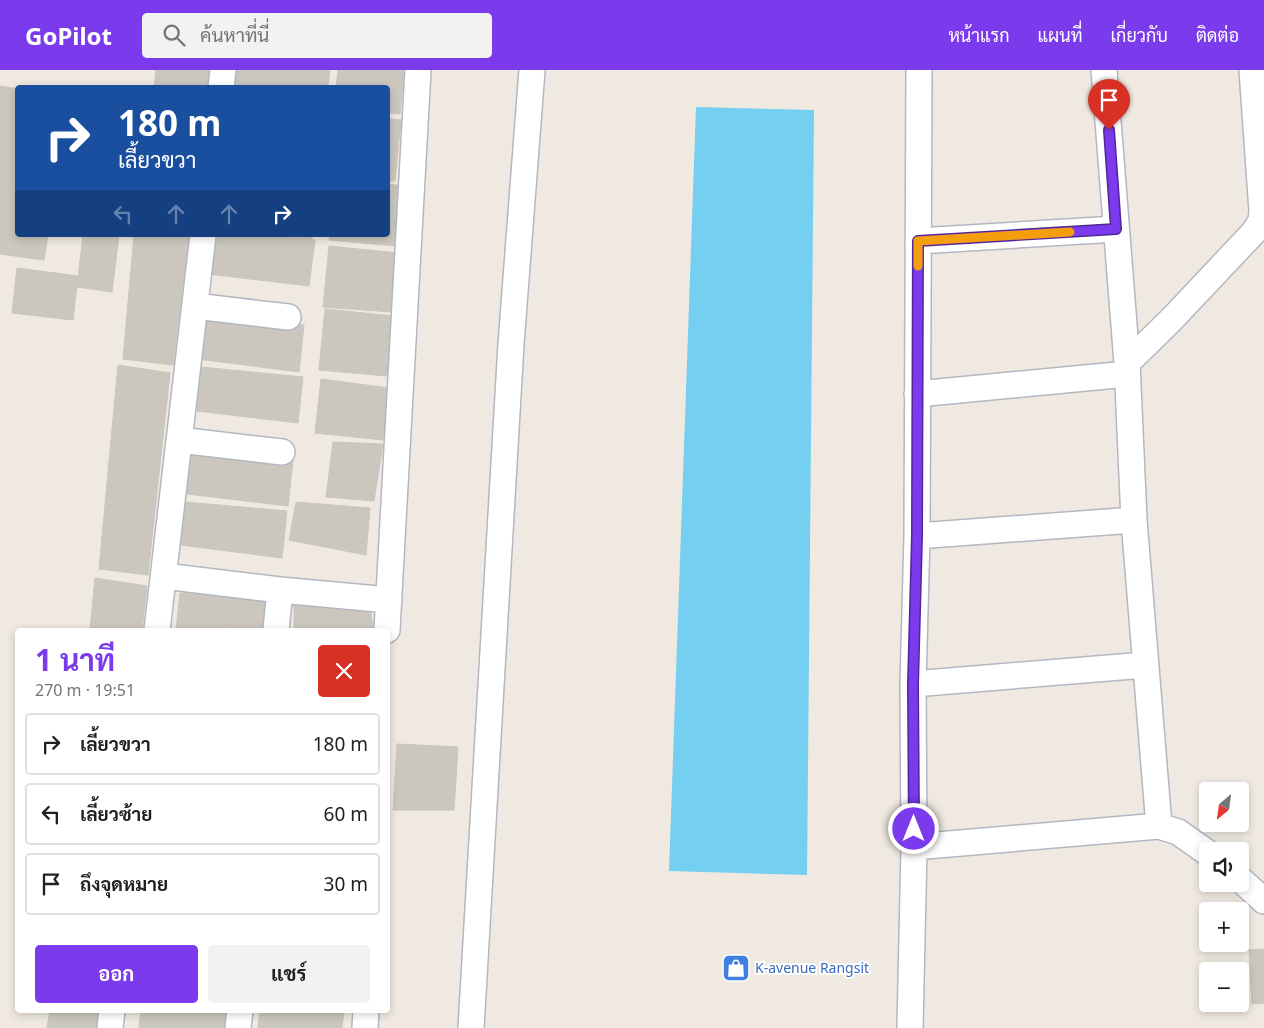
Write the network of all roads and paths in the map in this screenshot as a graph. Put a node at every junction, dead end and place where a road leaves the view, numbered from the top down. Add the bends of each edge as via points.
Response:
1 (223, 70) edge
2 (418, 70) edge
3 (532, 70) edge
4 (919, 70) edge
5 (1104, 70) edge
6 (1252, 70) edge
7 (221, 85) edge
8 (1116, 229) junction
9 (203, 237) edge
10 (918, 241) junction
11 (195, 306) junction
12 (288, 317) dead end
13 (1127, 368) junction
14 (917, 394) junction
15 (179, 440) junction
16 (282, 452) dead end
17 (1134, 520) junction
18 (917, 536) junction
19 (164, 576) junction
20 (280, 590) junction
21 (388, 600) junction
22 (157, 628) edge
23 (276, 628) edge
24 (387, 628) edge
25 (1145, 665) junction
26 (913, 684) junction
27 (1159, 826) junction
28 (914, 847) junction
29 (1199, 847) edge
30 (1249, 887) edge
31 (1264, 901) edge
32 (112, 1013) edge
33 (240, 1013) edge
34 (366, 1013) edge
35 (110, 1028) edge
36 (238, 1028) edge
37 (365, 1028) edge
38 (471, 1028) edge
39 (910, 1028) edge

1 - 7 street
2 - 21 street
3 - 38 street via 511,344
4 - 10 street
5 - 8 street
6 - 13 street via 1261,221
8 - 10 street
8 - 13 street
9 - 11 street
10 - 14 street
11 - 12 street
11 - 15 street
13 - 14 street
13 - 17 street
14 - 18 street
15 - 16 street
15 - 19 street
17 - 18 street
17 - 25 street
18 - 26 street
19 - 20 street
19 - 22 street
20 - 21 street
20 - 23 street
21 - 24 street
25 - 26 street
25 - 27 street
26 - 28 street
27 - 28 street
27 - 29 street via 1178,832
28 - 39 street
30 - 31 street
32 - 35 street
33 - 36 street
34 - 37 street

